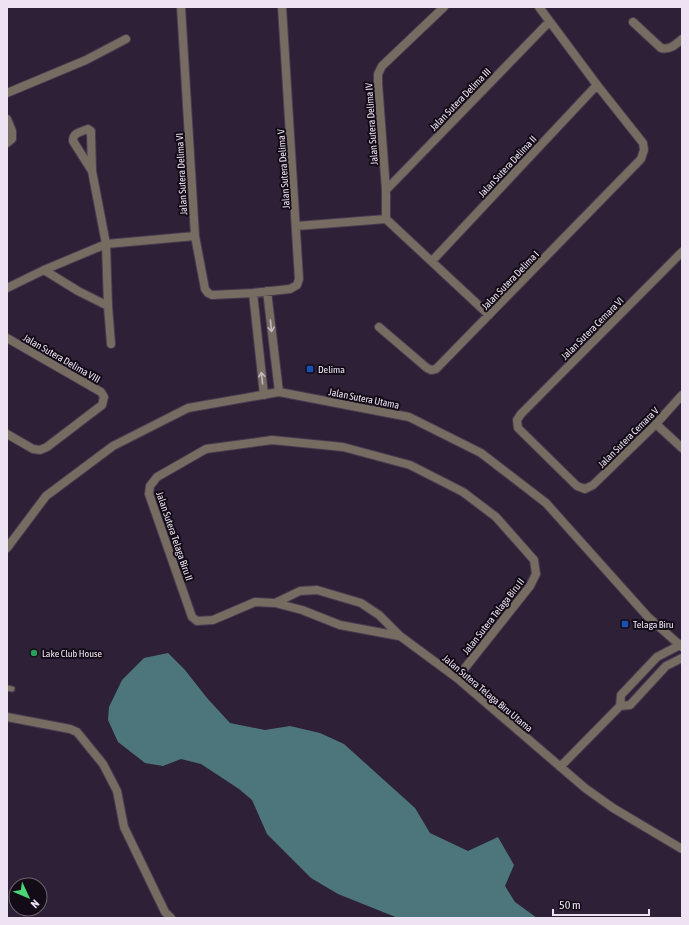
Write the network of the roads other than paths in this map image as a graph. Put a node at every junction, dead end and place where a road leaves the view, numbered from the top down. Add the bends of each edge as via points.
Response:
1 (181, 7) edge
2 (282, 7) edge
3 (444, 7) edge
4 (539, 7) edge
5 (549, 22) junction
6 (633, 22) dead end
7 (126, 39) dead end
8 (682, 40) edge
9 (597, 85) junction
10 (7, 94) edge
11 (7, 119) edge
12 (7, 143) edge
13 (92, 171) dead end
14 (386, 190) junction
15 (386, 219) junction
16 (297, 226) junction
17 (195, 236) junction
18 (106, 244) junction
19 (682, 252) edge
20 (432, 261) junction
21 (44, 270) junction
22 (7, 288) edge
23 (267, 291) junction
24 (253, 293) junction
25 (108, 306) junction
26 (489, 315) junction
27 (379, 327) dead end
28 (7, 338) edge
29 (111, 344) dead end
30 (278, 392) junction
31 (264, 395) junction
32 (682, 395) edge
33 (656, 424) junction
34 (7, 434) edge
35 (682, 448) edge
36 (585, 489) joint
37 (7, 548) edge
38 (275, 603) junction
39 (192, 617) joint
40 (400, 636) junction
41 (681, 646) edge
42 (682, 658) edge
43 (457, 678) junction
44 (620, 706) junction
45 (7, 717) edge
46 (560, 768) junction
47 (682, 849) edge
48 (171, 918) edge

1 - 17 street, Jalan Sutera Delima VI
2 - 16 street, Jalan Sutera Delima V
3 - 14 street, Jalan Sutera Delima IV via 382,66 378,74
4 - 5 street
5 - 9 street
5 - 14 street, Jalan Sutera Delima III
6 - 8 street via 661,48 671,48
7 - 10 street via 86,60
9 - 20 street, Jalan Sutera Delima II
9 - 26 street, Jalan Sutera Delima I via 643,143 641,159
11 - 12 street via 12,138
13 - 18 street
14 - 15 street, Jalan Sutera Delima IV
15 - 16 street
15 - 20 street
16 - 23 street, Jalan Sutera Delima V via 300,279 290,288
17 - 18 street
17 - 24 street, Jalan Sutera Delima VI via 205,289 208,293
18 - 21 street
18 - 25 street
19 - 36 street, Jalan Sutera Cemara VI via 517,420 518,428 577,486
20 - 26 street
21 - 22 street
21 - 25 street
23 - 24 street, Jalan Sutera Delima V
23 -> 30 street
31 -> 24 street
25 - 29 street
26 - 27 street, Jalan Sutera Delima I via 436,369 431,370
28 - 34 street, Jalan Sutera Delima VIII via 101,392 104,397 102,405 40,450 33,449
30 - 31 street, Jalan Sutera Utama
30 - 41 street, Jalan Sutera Utama via 409,417 482,452 546,503 648,617
31 - 37 street, Jalan Sutera Utama via 188,408 113,446 46,496
32 - 33 street, Jalan Sutera Cemara V
33 - 35 street
33 - 36 street, Jalan Sutera Cemara V via 593,486
38 - 39 street, Jalan Sutera Telaga Biru Utama via 255,602 213,620 197,621
38 - 40 street, Jalan Sutera Telaga Biru Utama via 302,610 340,625
38 - 40 street, Jalan Sutera Telaga Biru Utama via 300,591 317,590 361,603 379,615
39 - 43 street, Jalan Sutera Telaga Biru II via 149,494 150,486 157,477 206,449 272,440 343,447 410,465 463,492 496,517 534,560 536,574 530,586
40 - 43 street, Jalan Sutera Telaga Biru Utama
41 - 44 street via 657,657 621,695
42 - 44 street via 666,666 630,705
43 - 46 street, Jalan Sutera Telaga Biru Utama
44 - 46 street
45 - 48 street via 77,732 104,764 117,792 124,828 165,912
46 - 47 street, Jalan Sutera Telaga Biru Utama via 613,808

